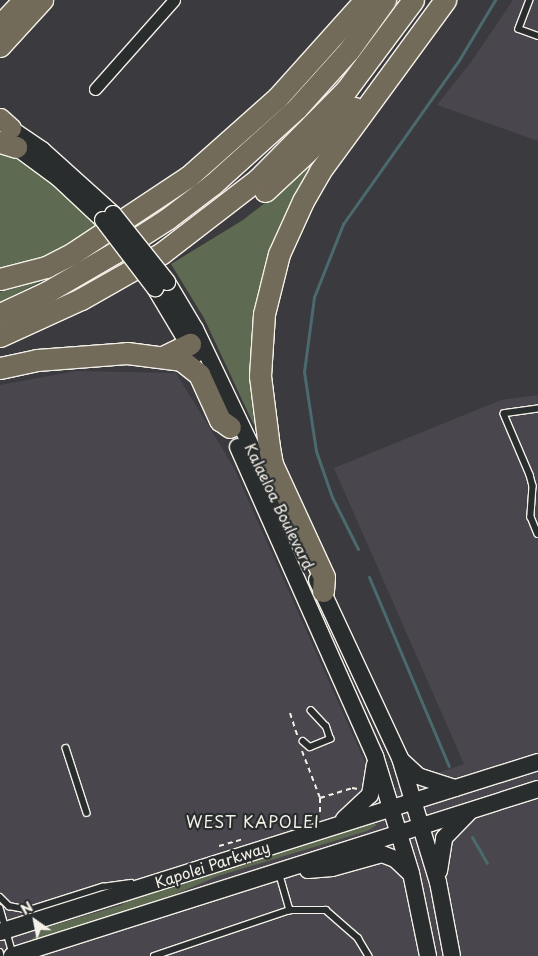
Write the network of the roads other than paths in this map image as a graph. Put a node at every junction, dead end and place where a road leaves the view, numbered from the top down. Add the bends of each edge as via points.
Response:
1 (22, 0) edge
2 (43, 0) edge
3 (174, 0) edge
4 (365, 0) edge
5 (385, 0) edge
6 (413, 0) edge
7 (530, 0) edge
8 (440, 7) edge
9 (0, 24) edge
10 (538, 36) edge
11 (0, 47) edge
12 (94, 89) dead end
13 (5, 132) edge
14 (162, 253) junction
15 (0, 279) edge
16 (161, 285) junction
17 (0, 314) edge
18 (0, 336) edge
19 (190, 344) junction
20 (165, 356) junction
21 (0, 368) edge
22 (538, 409) edge
23 (230, 428) junction
24 (538, 534) edge
25 (322, 591) junction
26 (311, 711) dead end
27 (301, 744) road end
28 (66, 748) dead end
29 (375, 756) junction
30 (400, 758) junction
31 (538, 762) edge
32 (455, 788) junction
33 (538, 789) edge
34 (521, 794) junction
35 (538, 796) edge
36 (414, 801) junction
37 (392, 808) junction
38 (471, 810) junction
39 (87, 813) dead end
40 (324, 822) junction
41 (422, 827) junction
42 (400, 834) junction
43 (279, 872) junction
44 (411, 873) junction
45 (166, 879) junction
46 (438, 882) junction
47 (0, 897) edge
48 (0, 908) edge
49 (290, 910) junction
50 (3, 931) edge
51 (0, 952) edge
52 (1, 956) edge
53 (13, 956) edge
54 (154, 956) edge
55 (369, 956) edge
56 (428, 956) edge
57 (452, 956) edge

1 - 9 main road
2 - 11 main road
3 - 12 street
4 - 15 highway via 278,97 188,177 73,254 46,267
5 - 17 highway via 349,50 297,108 213,184 166,220 114,253 47,292
6 - 14 highway via 346,90 296,143 258,179
7 - 10 lane via 519,29
8 - 14 highway via 344,118 307,155 269,188 195,239
8 - 25 highway via 320,171 279,254 264,314 260,376 270,456 324,577
13 - 16 main road, Kalaeloa Boulevard, bridge via 108,217
14 - 18 highway via 81,299
16 - 19 main road, Kalaeloa Boulevard
16 - 25 main road, Kalaeloa Boulevard via 195,329
19 - 20 highway
19 - 23 main road, Kalaeloa Boulevard
20 - 21 highway via 68,357
20 - 23 highway via 181,360 199,374 220,420
22 - 24 lane via 504,414 532,482 531,516
23 - 29 main road, Kalaeloa Boulevard
25 - 30 main road, Kalaeloa Boulevard
26 - 27 lane via 326,726 330,739 310,747
28 - 39 lane
29 - 37 main road, Kalaeloa Boulevard
29 - 40 main road via 370,795 352,814
30 - 32 main road via 418,776
30 - 36 main road, Kalaeloa Boulevard
31 - 32 main road, Kapolei Parkway
32 - 36 main road, Kapolei Parkway
33 - 34 main road, Kapolei Parkway
34 - 35 main road
34 - 38 main road, Kapolei Parkway
36 - 37 main road, Kapolei Parkway
36 - 41 main road, Kalaeloa Boulevard
37 - 40 main road, Kapolei Parkway
37 - 42 main road, Kalaeloa Boulevard
38 - 41 main road, Kapolei Parkway
38 - 46 main road via 441,845
40 - 45 main road, Kapolei Parkway
41 - 42 main road, Kapolei Parkway
41 - 46 main road, Kalaeloa Boulevard
42 - 43 main road, Kapolei Parkway
42 - 44 main road, Kalaeloa Boulevard
43 - 44 main road via 332,868 382,854 395,859
43 - 49 lane
43 - 53 main road, Kapolei Parkway
44 - 56 main road, Kalaeloa Boulevard
45 - 47 lane via 102,887 29,910 9,906
45 - 50 main road, Kapolei Parkway
46 - 57 main road, Kalaeloa Boulevard
48 - 50 lane
49 - 54 lane
49 - 55 lane via 326,910 358,938
50 - 53 lane
51 - 52 lane

